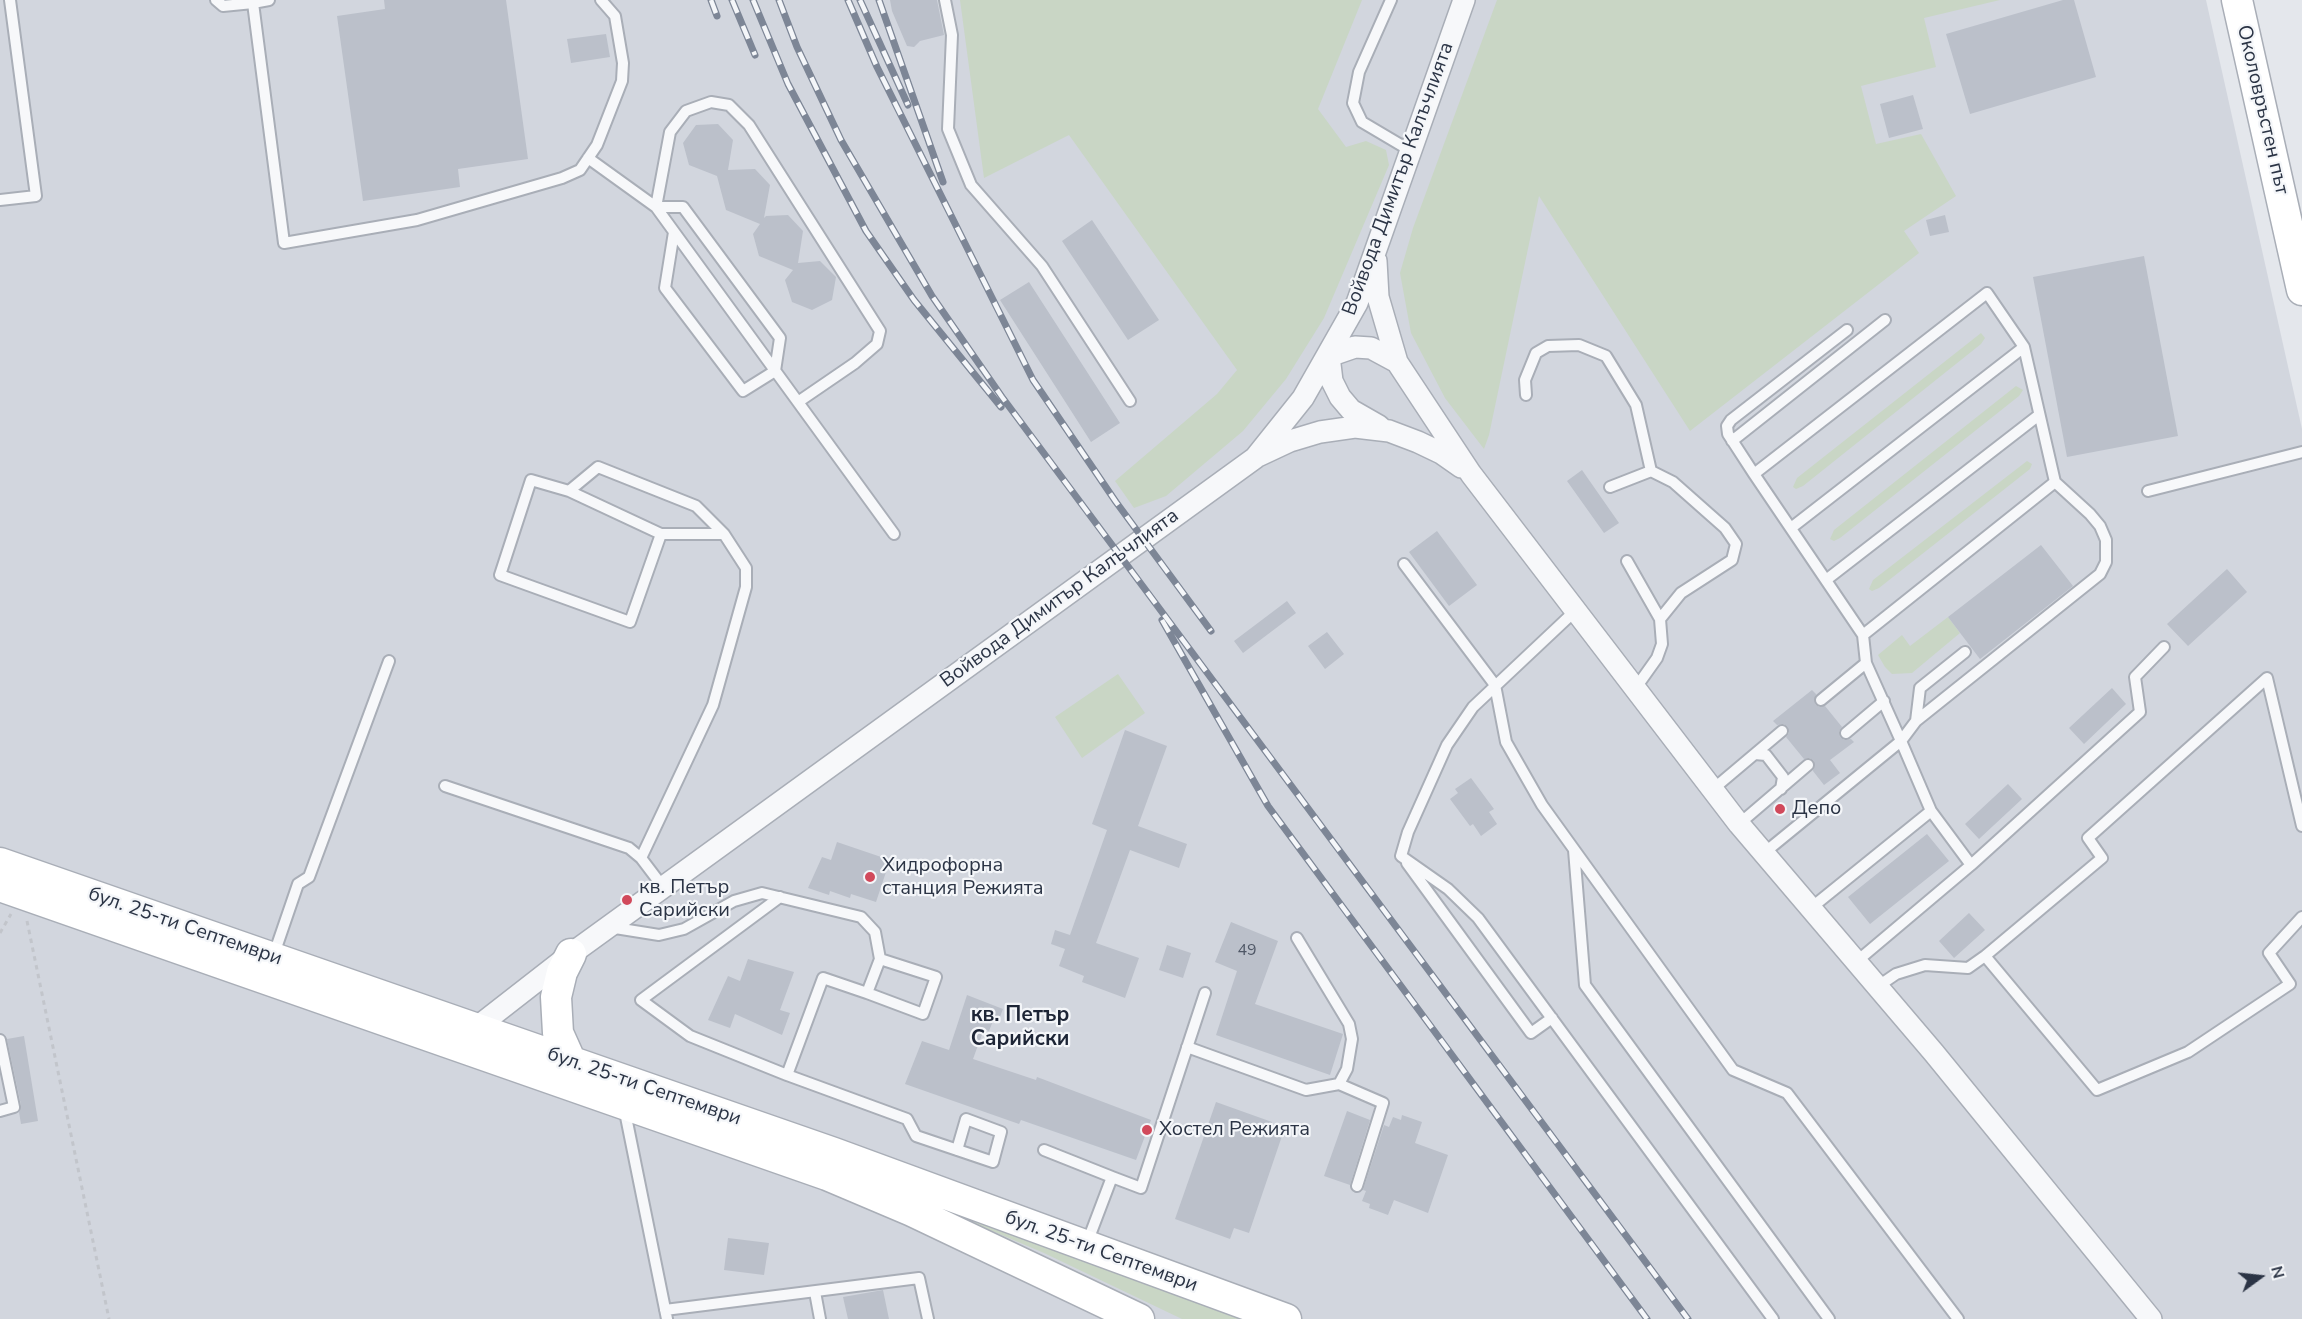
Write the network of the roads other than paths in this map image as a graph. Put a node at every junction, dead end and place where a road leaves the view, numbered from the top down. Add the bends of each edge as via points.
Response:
1 (10, 0) edge
2 (216, 0) edge
3 (269, 0) edge
4 (602, 0) edge
5 (945, 0) edge
6 (1391, 0) edge
7 (1464, 0) edge
8 (2237, 0) edge
9 (254, 3) junction
10 (1411, 151) junction
11 (588, 158) junction
12 (0, 200) edge
13 (656, 207) junction
14 (674, 232) junction
15 (1376, 252) junction
16 (2302, 290) edge
17 (1885, 320) dead end
18 (1847, 330) dead end
19 (2024, 347) junction
20 (1329, 356) junction
21 (1397, 362) junction
22 (775, 371) junction
23 (1526, 395) dead end
24 (798, 402) junction
25 (1130, 402) dead end
26 (2039, 415) junction
27 (1389, 431) junction
28 (1732, 441) junction
29 (2302, 452) edge
30 (1255, 458) junction
31 (1651, 471) junction
32 (1471, 474) junction
33 (1754, 474) junction
34 (2055, 482) junction
35 (1610, 487) dead end
36 (569, 491) junction
37 (2148, 491) dead end
38 (1791, 528) junction
39 (661, 534) junction
40 (724, 534) junction
41 (894, 534) dead end
42 (1627, 561) dead end
43 (1404, 564) dead end
44 (1826, 580) junction
45 (1575, 611) junction
46 (1660, 619) junction
47 (1863, 635) junction
48 (2164, 647) dead end
49 (1965, 652) dead end
50 (389, 661) dead end
51 (1866, 663) junction
52 (1495, 685) junction
53 (1635, 689) junction
54 (1821, 700) dead end
55 (1884, 701) junction
56 (1916, 721) junction
57 (1782, 731) dead end
58 (1846, 733) dead end
59 (1901, 741) junction
60 (1755, 754) junction
61 (1808, 765) dead end
62 (445, 786) dead end
63 (1781, 789) junction
64 (1712, 790) junction
65 (1931, 810) junction
66 (1739, 824) junction
67 (2302, 826) edge
68 (1574, 850) junction
69 (1764, 853) junction
70 (1401, 856) junction
71 (641, 858) junction
72 (0, 863) edge
73 (1971, 864) junction
74 (663, 887) junction
75 (10, 890) edge
76 (780, 897) junction
77 (1811, 908) junction
78 (2302, 917) edge
79 (609, 927) junction
80 (1297, 938) dead end
81 (571, 954) junction
82 (1985, 956) junction
83 (272, 957) junction
84 (880, 958) junction
85 (1856, 962) junction
86 (1877, 987) junction
87 (867, 993) junction
88 (1204, 993) dead end
89 (1552, 1018) junction
90 (472, 1039) junction
91 (0, 1040) edge
92 (1187, 1047) junction
93 (571, 1062) junction
94 (787, 1075) junction
95 (1339, 1084) junction
96 (622, 1092) junction
97 (0, 1111) edge
98 (957, 1150) junction
99 (1044, 1150) dead end
100 (1112, 1177) junction
101 (1357, 1186) dead end
102 (1086, 1246) junction
103 (815, 1292) junction
104 (666, 1315) edge
105 (820, 1319) edge
106 (928, 1319) edge
107 (1139, 1319) edge
108 (1286, 1319) edge
109 (1773, 1319) edge
110 (1829, 1319) edge
111 (1958, 1319) edge
112 (2151, 1319) edge

1 - 12 lane via 36,196
2 - 9 lane via 223,6
3 - 9 lane
4 - 11 lane via 615,16 622,81
5 - 25 lane via 952,35 948,129 971,185 1042,266
6 - 10 lane via 1359,72 1353,103 1362,122
7 - 10 street, Войвода Димитър Калъчлията
8 - 16 main road, Околовръстен път
9 - 11 lane via 284,243 417,220 562,178 580,170
10 - 15 street, Войвода Димитър Калъчлията
11 - 13 lane
13 - 14 lane
13 - 22 lane via 683,207 780,339
13 - 24 lane via 670,132 686,111 711,102 729,105 749,125 880,332 877,344 855,363
14 - 22 lane
14 - 22 lane via 665,288 743,391
15 - 20 street, Войвода Димитър Калъчлията via 1357,303
15 - 21 street via 1378,297
17 - 28 lane
18 - 28 lane via 1731,420 1727,426
19 - 26 lane
19 - 33 lane via 1987,293
19 - 38 lane
20 - 21 street via 1355,347 1371,348
20 - 27 street via 1332,381 1351,410
20 - 30 street, Войвода Димитър Калъчлията via 1303,398
21 - 32 street
22 - 24 lane
23 - 31 lane via 1525,380 1536,353 1548,346 1579,345 1606,356 1636,405
24 - 41 lane
26 - 34 lane
26 - 44 lane
27 - 30 street via 1355,427 1320,432
27 - 32 street via 1441,453
28 - 33 lane
29 - 37 lane
30 - 74 street, Войвода Димитър Калъчлията
31 - 35 lane
31 - 46 lane via 1673,482 1725,528 1736,544 1732,560 1681,593
32 - 45 street
33 - 38 lane
34 - 47 lane
34 - 56 lane via 2100,526 2108,549 2100,574
36 - 39 lane
36 - 39 lane via 531,480 500,575 630,622
36 - 40 lane via 598,467 696,506
38 - 44 lane
39 - 40 lane
40 - 71 lane via 746,568 746,587 713,705
42 - 46 lane
43 - 52 lane
44 - 47 lane
45 - 52 lane
45 - 53 street
46 - 53 lane via 1662,644 1657,658
47 - 51 lane
48 - 73 lane via 2135,677 2140,712
49 - 56 lane via 1920,688
50 - 83 lane via 309,877 298,884
51 - 54 lane
51 - 55 lane
52 - 68 lane via 1506,742 1542,805
52 - 70 lane via 1473,707 1447,745
53 - 64 street
55 - 58 lane
55 - 59 lane
56 - 59 lane
57 - 60 lane
59 - 65 lane
59 - 69 lane
60 - 63 lane via 1766,755 1783,777
60 - 64 lane
61 - 63 lane
62 - 71 lane via 629,848
63 - 66 lane
64 - 66 street
65 - 73 lane
65 - 77 lane
66 - 69 street
67 - 82 lane via 2267,678 2088,838 2102,858
68 - 110 lane via 1585,985
68 - 111 lane via 1733,1070 1787,1093
69 - 77 street
70 - 89 lane via 1448,889 1478,918
70 - 89 lane via 1531,1034
71 - 74 lane
72 - 83 main road, бул. 25-ти Септември
73 - 85 lane
74 - 79 street, Войвода Димитър Калъчлията
75 - 90 main road, бул. 25-ти Септември
76 - 79 lane via 762,893 734,900 684,929 658,935
76 - 84 lane via 861,917 875,932
76 - 94 lane via 641,1000 690,1036
77 - 85 street
78 - 82 lane via 2269,953 2290,984 2188,1052 2097,1090
79 - 81 street, Войвода Димитър Калъчлията
80 - 95 lane via 1350,1024 1352,1039
81 - 90 street, Войвода Димитър Калъчлията
81 - 93 main road via 556,997 558,1033
82 - 86 lane via 1968,968 1925,965 1896,974
83 - 90 main road, бул. 25-ти Септември
84 - 87 lane
84 - 87 lane via 936,977 923,1014
85 - 86 street
86 - 112 street
87 - 94 lane via 823,978
88 - 92 lane
89 - 109 lane
90 - 93 main road, бул. 25-ти Септември
90 - 96 main road, бул. 25-ти Септември
91 - 97 lane via 14,1107
92 - 95 lane via 1306,1090
92 - 100 lane via 1141,1188
93 - 96 main road, бул. 25-ти Септември
94 - 98 lane via 907,1119 916,1136
95 - 101 lane via 1383,1103
96 - 102 main road, бул. 25-ти Септември via 834,1153
96 - 104 lane
96 - 107 main road, бул. 25-ти Септември via 912,1211
98 - 98 lane via 993,1162 1001,1132 966,1119
99 - 100 lane
100 - 102 lane
102 - 108 main road, бул. 25-ти Септември
103 - 104 lane
103 - 105 lane
103 - 106 lane via 919,1278

